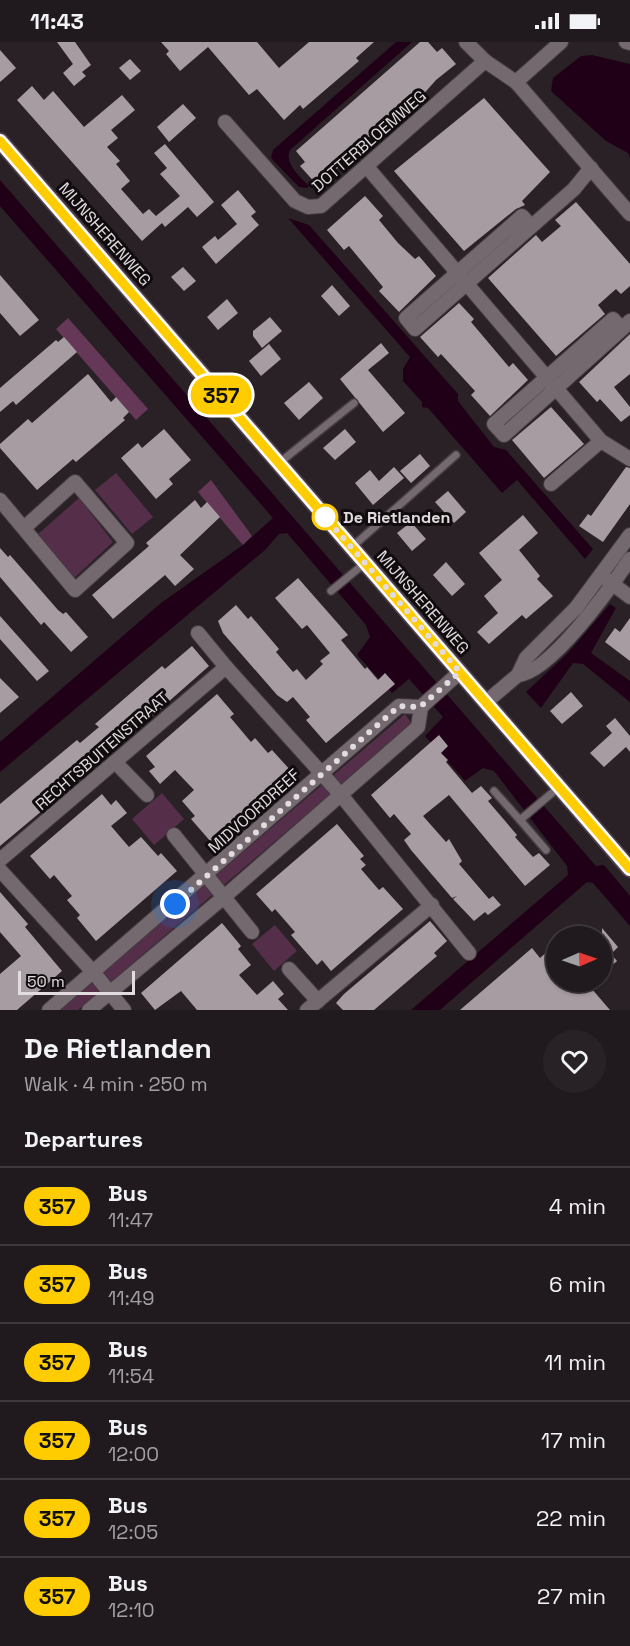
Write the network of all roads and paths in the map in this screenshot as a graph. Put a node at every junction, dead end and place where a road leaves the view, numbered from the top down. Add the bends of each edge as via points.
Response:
1 (466, 42) edge
2 (561, 42) edge
3 (485, 62) junction
4 (516, 82) junction
5 (225, 122) dead end
6 (0, 141) edge
7 (367, 167) junction
8 (591, 168) junction
9 (630, 214) edge
10 (462, 278) junction
11 (626, 325) edge
12 (551, 382) junction
13 (354, 403) dead end
14 (601, 441) junction
15 (456, 455) dead end
16 (630, 459) edge
17 (279, 464) junction
18 (551, 484) dead end
19 (0, 500) edge
20 (24, 528) junction
21 (630, 535) edge
22 (351, 547) junction
23 (630, 560) edge
24 (365, 563) junction
25 (607, 580) junction
26 (331, 591) dead end
27 (630, 597) edge
28 (198, 633) dead end
29 (226, 667) junction
30 (455, 677) junction
31 (486, 702) junction
32 (422, 706) junction
33 (115, 762) junction
34 (321, 772) junction
35 (494, 790) dead end
36 (553, 792) junction
37 (147, 795) dead end
38 (341, 795) junction
39 (522, 818) junction
40 (174, 835) dead end
41 (546, 850) dead end
42 (0, 860) edge
43 (630, 869) edge
44 (0, 870) edge
45 (208, 875) junction
46 (224, 897) junction
47 (432, 904) junction
48 (252, 932) dead end
49 (469, 953) dead end
50 (290, 969) dead end
51 (94, 973) junction
52 (109, 993) junction
53 (318, 1000) junction
54 (49, 1010) edge
55 (89, 1010) edge
56 (124, 1010) edge
57 (307, 1010) edge

1 - 3 street
2 - 4 street
3 - 4 street
3 - 7 street, DOTTERBLOEMWEG
4 - 8 street
5 - 7 street, DOTTERBLOEMWEG via 295,201 308,207 321,206
6 - 17 street, MIJNSHERENWEG
7 - 10 street
8 - 9 street
8 - 10 street via 574,189 531,226
10 - 12 street
11 - 12 street
12 - 14 street
13 - 17 lane
14 - 16 street
14 - 18 street
15 - 22 lane
17 - 22 street, MIJNSHERENWEG
19 - 20 street
20 - 20 street via 75,590 127,543 75,482
21 - 25 street
22 - 24 street, MIJNSHERENWEG
23 - 25 street
24 - 26 lane
24 - 30 street, MIJNSHERENWEG
25 - 27 street
25 - 31 street via 526,658 518,675
28 - 29 street
29 - 33 street, RECHTSBUITENSTRAAT
29 - 34 street
30 - 31 street, MIJNSHERENWEG
30 - 32 street
31 - 36 street, MIJNSHERENWEG
32 - 34 street, MIDVOORDREEF via 399,706
32 - 38 street via 418,727
33 - 37 street
33 - 42 street, RECHTSBUITENSTRAAT
34 - 38 street, MIDVOORDREEF
34 - 45 street, MIDVOORDREEF
35 - 39 lane
36 - 39 lane
36 - 43 street, MIJNSHERENWEG
38 - 46 street
38 - 47 street, MIDVOORDREEF
39 - 41 lane
40 - 45 street, MIDVOORDREEF
44 - 51 street
45 - 46 street, MIDVOORDREEF
45 - 51 street, MIDVOORDREEF
46 - 48 street, MIDVOORDREEF
46 - 52 street
47 - 49 street, MIDVOORDREEF
47 - 53 street
50 - 53 street
51 - 52 street
51 - 54 street, MIDVOORDREEF
52 - 55 street
52 - 56 street
53 - 57 street

